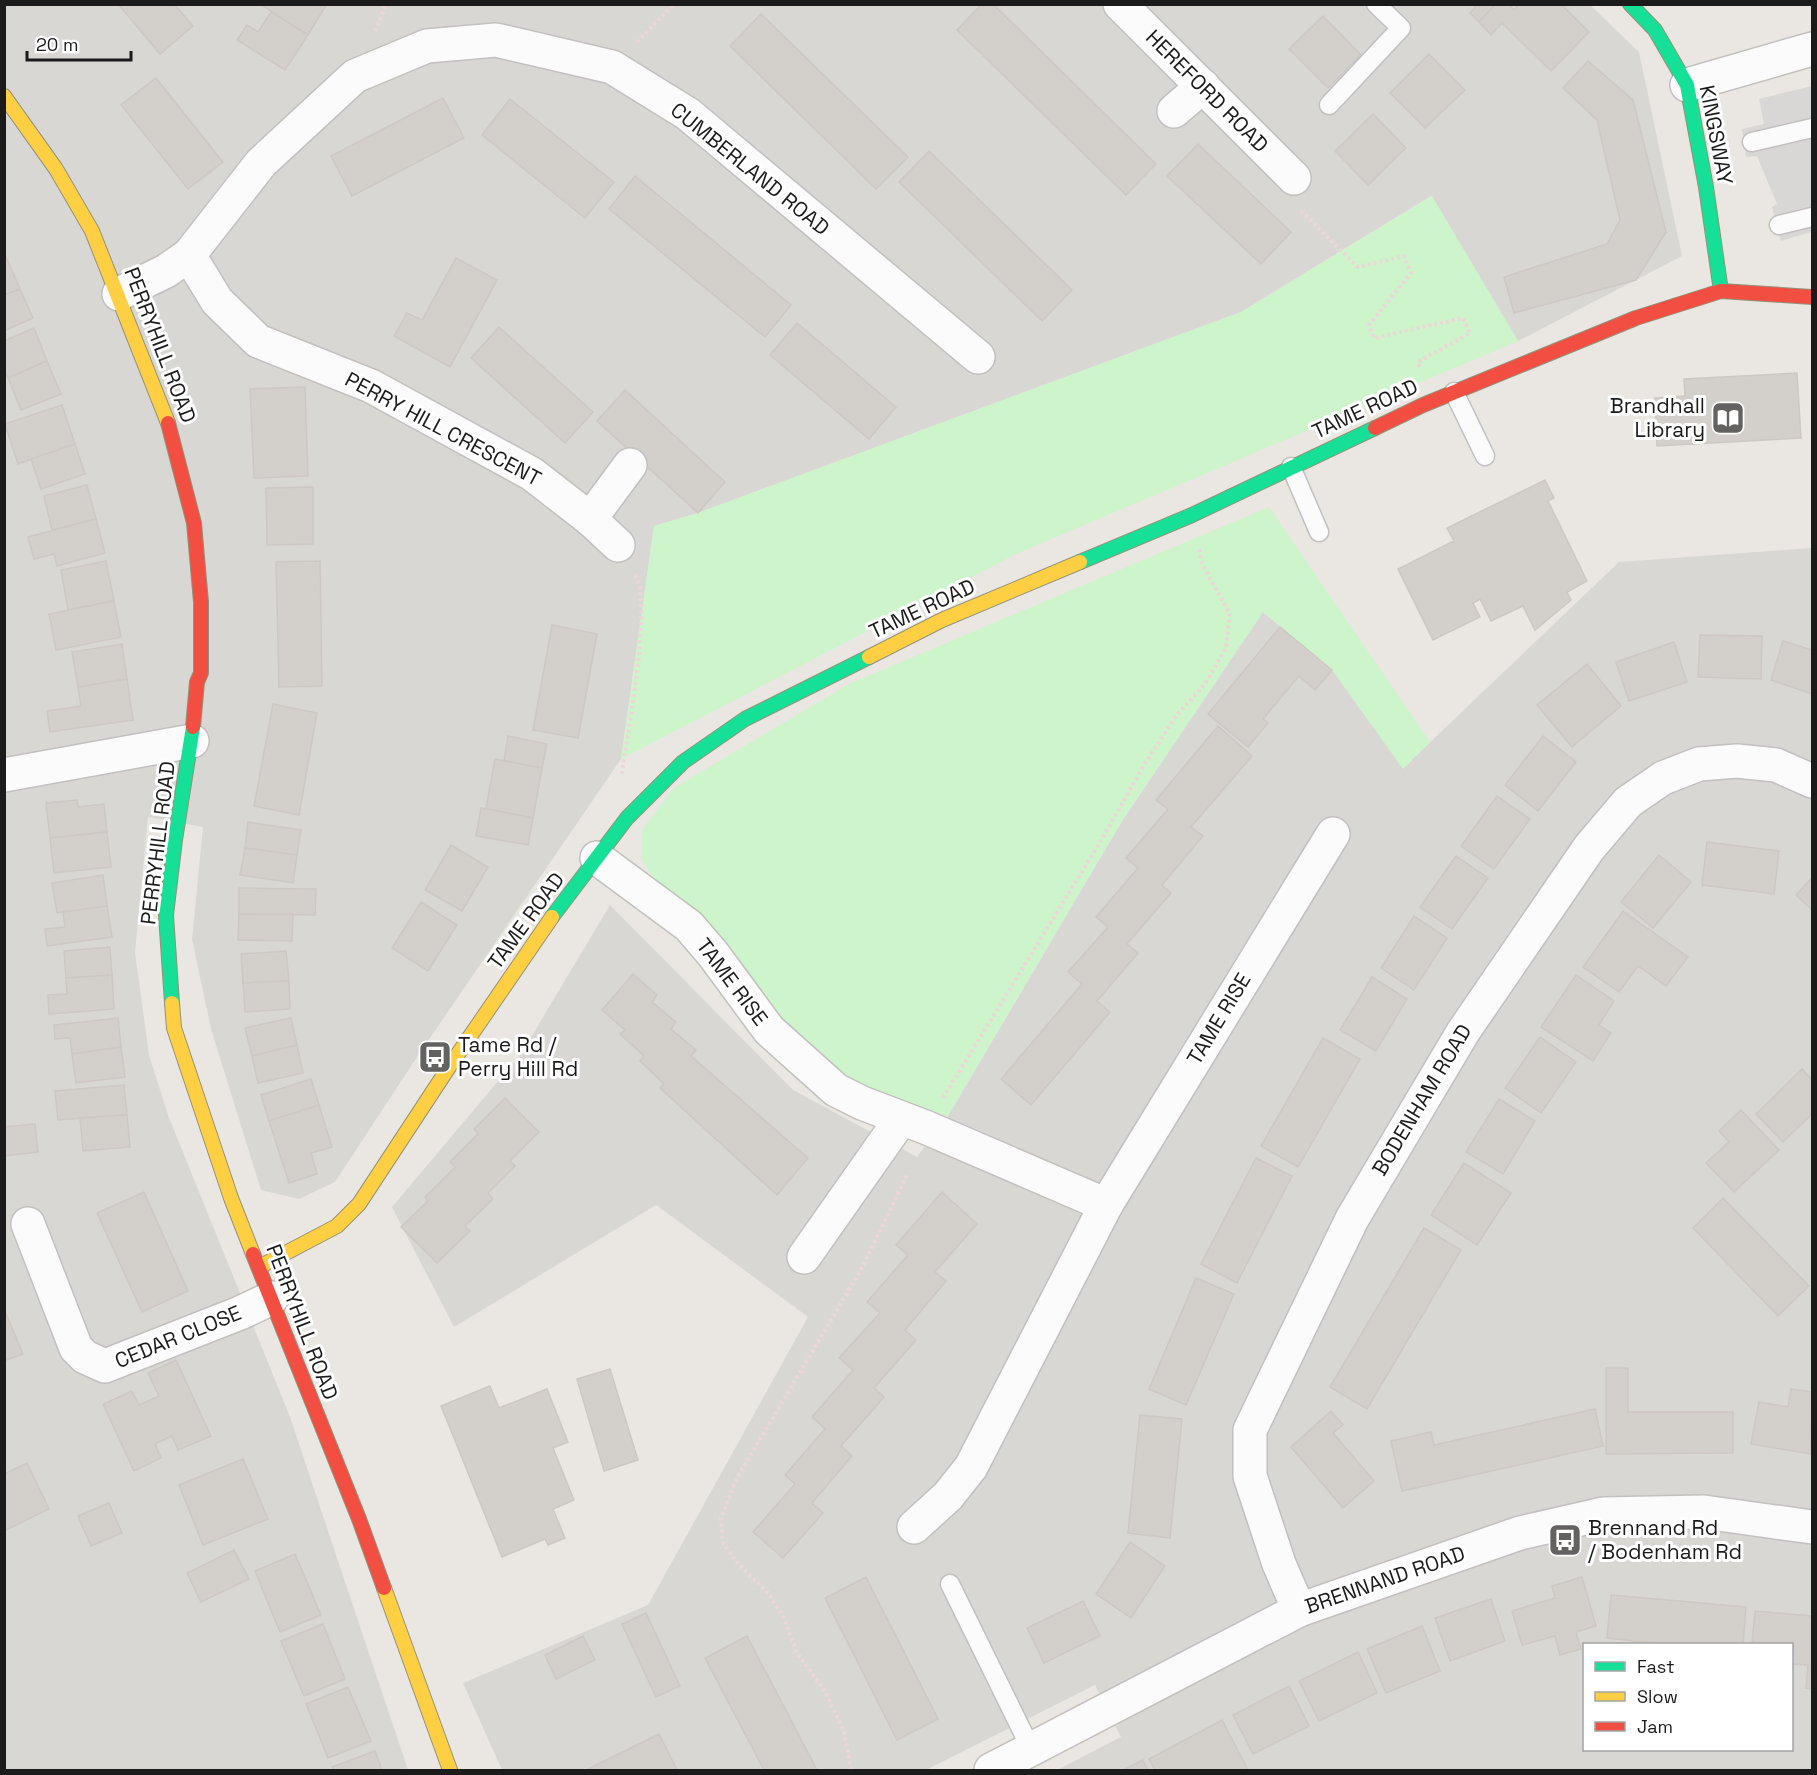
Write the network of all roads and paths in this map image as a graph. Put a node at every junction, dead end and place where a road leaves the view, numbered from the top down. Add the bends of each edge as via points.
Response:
1 (675, 4) edge
2 (1120, 4) edge
3 (1376, 4) edge
4 (1630, 4) edge
5 (1812, 49) edge
6 (612, 67) junction
7 (1687, 85) junction
8 (1203, 86) junction
9 (4, 96) edge
10 (1329, 105) dead end
11 (1174, 111) dead end
12 (1812, 128) edge
13 (1752, 142) dead end
14 (1294, 178) joint
15 (1812, 217) edge
16 (1779, 225) dead end
17 (189, 255) junction
18 (1721, 291) junction
19 (118, 294) junction
20 (1812, 297) edge
21 (978, 357) dead end
22 (1454, 392) junction
23 (1436, 399) junction
24 (1485, 456) dead end
25 (630, 465) dead end
26 (1291, 467) junction
27 (590, 519) junction
28 (1319, 532) dead end
29 (618, 545) joint
30 (192, 741) junction
31 (4, 775) edge
32 (1812, 781) edge
33 (627, 818) junction
34 (1333, 834) dead end
35 (597, 858) junction
36 (901, 1119) junction
37 (1106, 1205) junction
38 (28, 1224) dead end
39 (804, 1257) dead end
40 (259, 1268) junction
41 (272, 1298) junction
42 (914, 1527) dead end
43 (1812, 1527) edge
44 (950, 1584) dead end
45 (1299, 1610) junction
46 (1031, 1749) junction
47 (450, 1770) edge
48 (991, 1770) edge

1 - 6 path
2 - 8 street, HEREFORD ROAD
3 - 10 lane via 1401,28
4 - 7 street, KINGSWAY via 1655,30
5 - 7 street
6 - 17 street, CUMBERLAND ROAD via 496,40 427,46 355,76 261,163
6 - 21 street, CUMBERLAND ROAD via 688,114
7 - 18 street, KINGSWAY
8 - 11 street
8 - 14 street, HEREFORD ROAD
9 - 19 street, PERRYHILL ROAD via 56,169 92,231
12 - 13 lane
14 - 23 path via 1278,189 1358,267 1404,256 1411,273 1370,325 1374,338 1463,318 1470,333 1418,362
15 - 16 lane
17 - 19 street, CUMBERLAND ROAD
17 - 27 street, PERRY HILL CRESCENT via 217,301 258,341 381,391 532,474
18 - 20 street, TAME ROAD
18 - 22 street, TAME ROAD via 1636,318
19 - 30 street, PERRYHILL ROAD via 172,432 194,524 201,602 201,673
22 - 23 street, TAME ROAD
22 - 24 lane
23 - 26 street, TAME ROAD
25 - 27 street
26 - 28 lane
26 - 33 street, TAME ROAD via 1192,515 942,620 745,719 683,762
27 - 29 street, PERRY HILL CRESCENT
29 - 33 path via 639,581 641,627 622,777
30 - 31 street
30 - 40 street, PERRYHILL ROAD via 166,915 174,1028
32 - 45 street, BODENHAM ROAD via 1776,765 1737,761 1699,764 1663,778 1628,802 1589,848 1463,1032 1352,1219 1250,1430 1250,1476
33 - 35 street, TAME ROAD
34 - 37 street, TAME RISE
35 - 36 street, TAME RISE via 689,926 769,1030 836,1090
35 - 40 street, TAME ROAD via 514,972 359,1204 337,1226
36 - 37 street, TAME RISE
36 - 39 street
37 - 42 street, TAME RISE via 970,1467 948,1496
38 - 41 street, CEDAR CLOSE via 76,1348 85,1358 105,1365
40 - 41 street, PERRYHILL ROAD
41 - 47 street, PERRYHILL ROAD via 359,1519
43 - 45 street, BRENNAND ROAD via 1704,1512 1603,1514 1520,1533
44 - 46 lane
45 - 46 street, BRENNAND ROAD
46 - 48 street, BRENNAND ROAD

